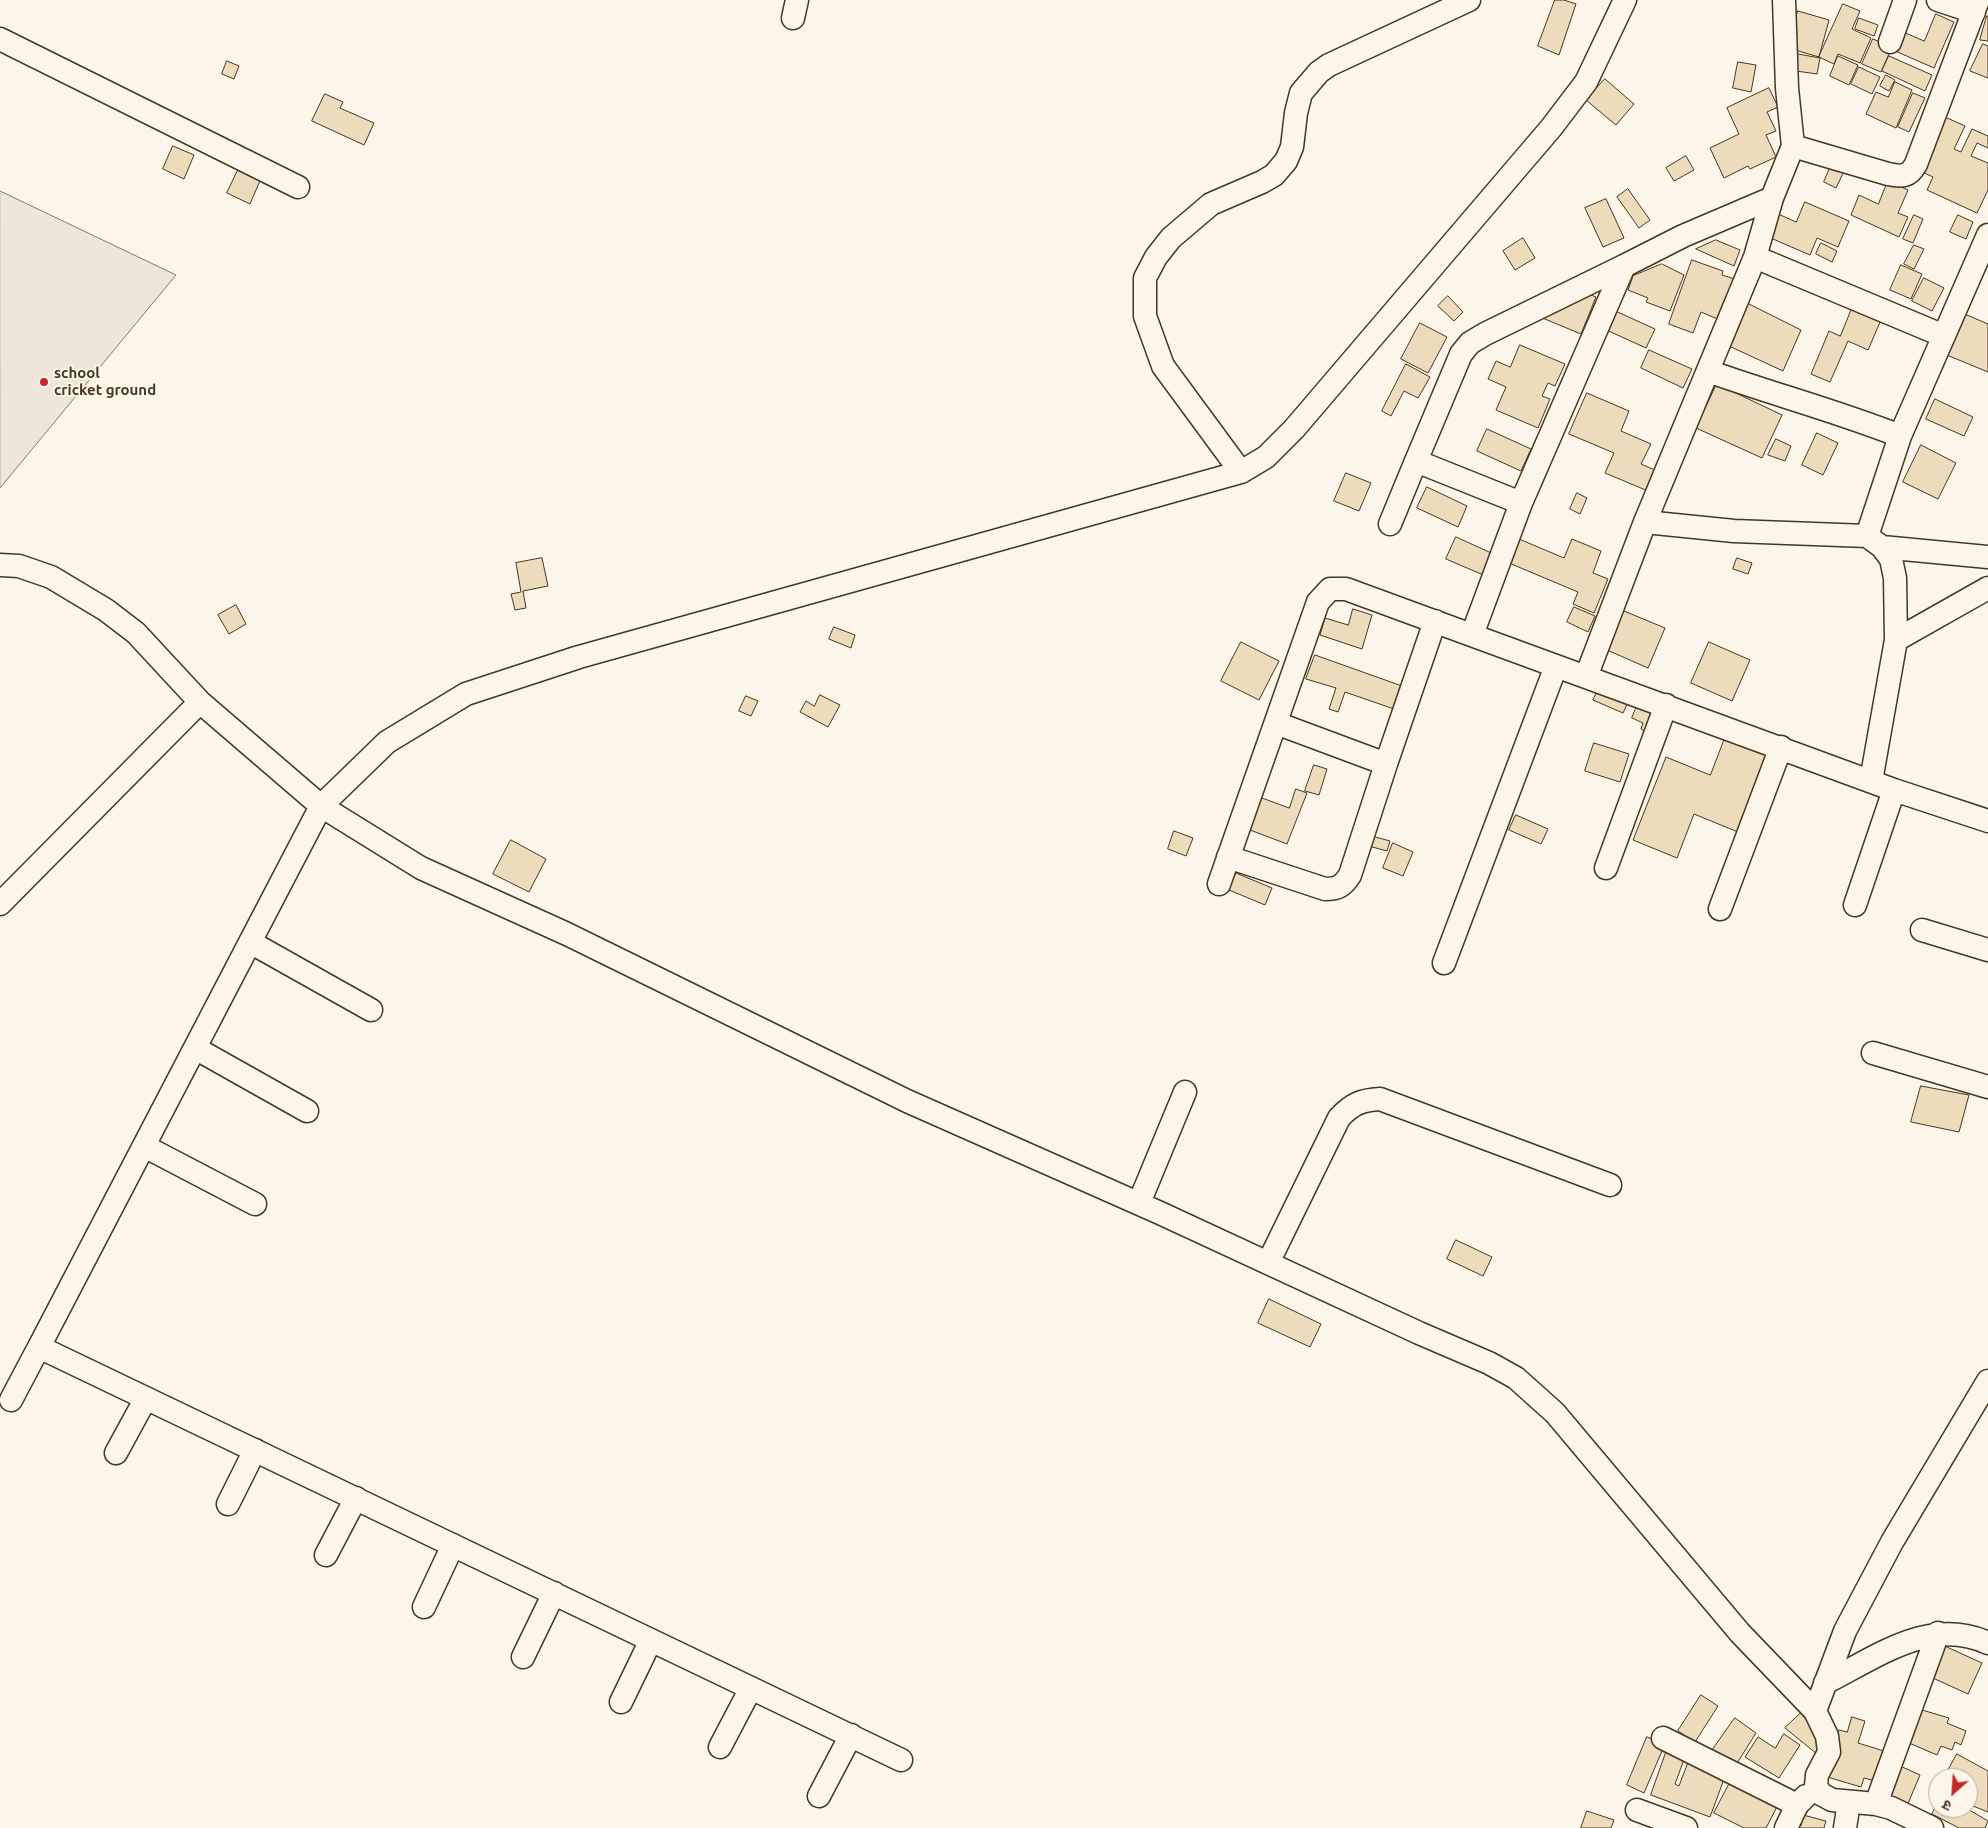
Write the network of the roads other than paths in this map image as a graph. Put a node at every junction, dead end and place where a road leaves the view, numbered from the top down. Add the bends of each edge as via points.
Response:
1 (1468, 0) edge
2 (1625, 0) edge
3 (1784, 0) edge
4 (1905, 0) edge
5 (1938, 0) edge
6 (1976, 6) edge
7 (0, 39) edge
8 (1890, 42) dead end
9 (1793, 146) junction
10 (298, 187) dead end
11 (1772, 198) junction
12 (1988, 235) edge
13 (1755, 257) junction
14 (1624, 266) junction
15 (1944, 336) junction
16 (1708, 371) junction
17 (1900, 436) junction
18 (1416, 461) junction
19 (1241, 472) junction
20 (1521, 503) junction
21 (1645, 522) junction
22 (1390, 524) dead end
23 (1874, 541) junction
24 (1988, 557) edge
25 (0, 565) edge
26 (1988, 588) edge
27 (1435, 621) junction
28 (1472, 635) junction
29 (1896, 640) junction
30 (1556, 666) junction
31 (1586, 677) junction
32 (200, 702) junction
33 (1666, 705) junction
34 (1276, 723) junction
35 (1781, 747) junction
36 (1386, 764) junction
37 (1871, 781) junction
38 (1894, 790) junction
39 (321, 806) junction
40 (1988, 821) edge
41 (1228, 857) junction
42 (1606, 868) dead end
43 (1219, 884) dead end
44 (0, 904) edge
45 (1855, 905) dead end
46 (1720, 909) dead end
47 (1922, 930) dead end
48 (250, 942) junction
49 (1988, 950) edge
50 (1444, 962) dead end
51 (371, 1010) dead end
52 (196, 1048) junction
53 (1873, 1053) dead end
54 (1988, 1087) edge
55 (1185, 1092) dead end
56 (307, 1111) dead end
57 (144, 1146) junction
58 (1610, 1185) dead end
59 (1139, 1203) junction
60 (256, 1204) dead end
61 (1268, 1263) junction
62 (39, 1347) junction
63 (1988, 1381) edge
64 (146, 1398) junction
65 (11, 1400) dead end
66 (255, 1450) junction
67 (116, 1453) dead end
68 (356, 1498) junction
69 (228, 1504) dead end
70 (453, 1545) junction
71 (326, 1555) dead end
72 (554, 1593) junction
73 (424, 1607) dead end
74 (1938, 1633) junction
75 (651, 1640) junction
76 (1988, 1643) edge
77 (523, 1657) dead end
78 (1825, 1683) junction
79 (751, 1688) junction
80 (621, 1702) dead end
81 (1815, 1711) junction
82 (851, 1736) junction
83 (1663, 1738) dead end
84 (720, 1747) dead end
85 (902, 1760) dead end
86 (1816, 1786) junction
87 (819, 1796) dead end
88 (1849, 1802) junction
89 (1876, 1804) junction
90 (1797, 1805) junction
91 (1637, 1810) dead end
92 (1686, 1828) edge
93 (1786, 1828) edge
94 (1845, 1828) edge
95 (1932, 1828) edge

1 - 19 street via 1319,72 1301,93 1292,147 1286,161 1262,182 1211,204 1171,238 1145,278 1145,316 1163,366
2 - 19 street via 1586,82 1551,128 1294,429 1266,457
3 - 9 street
4 - 8 street
5 - 6 street
6 - 9 street via 1911,173 1902,177 1888,174
7 - 10 street
9 - 11 street
11 - 13 street
11 - 14 street via 1683,236
12 - 15 street
13 - 15 street
13 - 16 street
14 - 18 street via 1470,343 1461,354
14 - 20 street
15 - 17 street
16 - 17 street via 1780,397 1852,417
16 - 21 street
17 - 23 street
18 - 20 street
18 - 22 street
19 - 39 street via 579,657 466,694 387,742
20 - 28 street
21 - 23 street
21 - 31 street
23 - 24 street
23 - 29 street via 1891,559
25 - 32 street via 19,566 50,577 106,610 136,633
26 - 29 street
27 - 28 street
27 - 34 street via 1346,589 1330,589 1318,602
27 - 36 street
28 - 30 street
29 - 37 street
30 - 31 street
30 - 50 street
31 - 33 street
32 - 39 street
32 - 44 street
33 - 35 street
33 - 42 street
34 - 36 street
34 - 41 street
35 - 37 street
35 - 46 street
36 - 41 street via 1350,875 1336,889 1325,889
37 - 38 street
38 - 40 street
38 - 45 street
39 - 48 street
39 - 59 street via 421,868 568,934 907,1101
41 - 43 street
47 - 49 street
48 - 51 street
48 - 52 street
52 - 56 street
52 - 57 street
53 - 54 street
55 - 59 street
57 - 60 street
57 - 62 street
58 - 61 street via 1380,1099 1363,1100 1351,1105 1338,1118
59 - 61 street
61 - 81 street via 1516,1378 1555,1413 1740,1632
62 - 64 street
62 - 65 street
63 - 78 street via 1892,1542 1845,1631
64 - 66 street
64 - 67 street
66 - 68 street
66 - 69 street
68 - 70 street
68 - 71 street
70 - 72 street
70 - 73 street
72 - 75 street
72 - 77 street
74 - 76 street via 1959,1634
74 - 78 street via 1914,1639
74 - 89 street
75 - 79 street
75 - 80 street
78 - 81 street
79 - 82 street
79 - 84 street
81 - 86 street via 1828,1736 1829,1752 1817,1775
82 - 85 street
82 - 87 street
83 - 90 street
86 - 88 street via 1821,1794 1832,1800
86 - 90 street
88 - 89 street
88 - 94 street
89 - 95 street via 1910,1815
90 - 93 street
91 - 92 street

